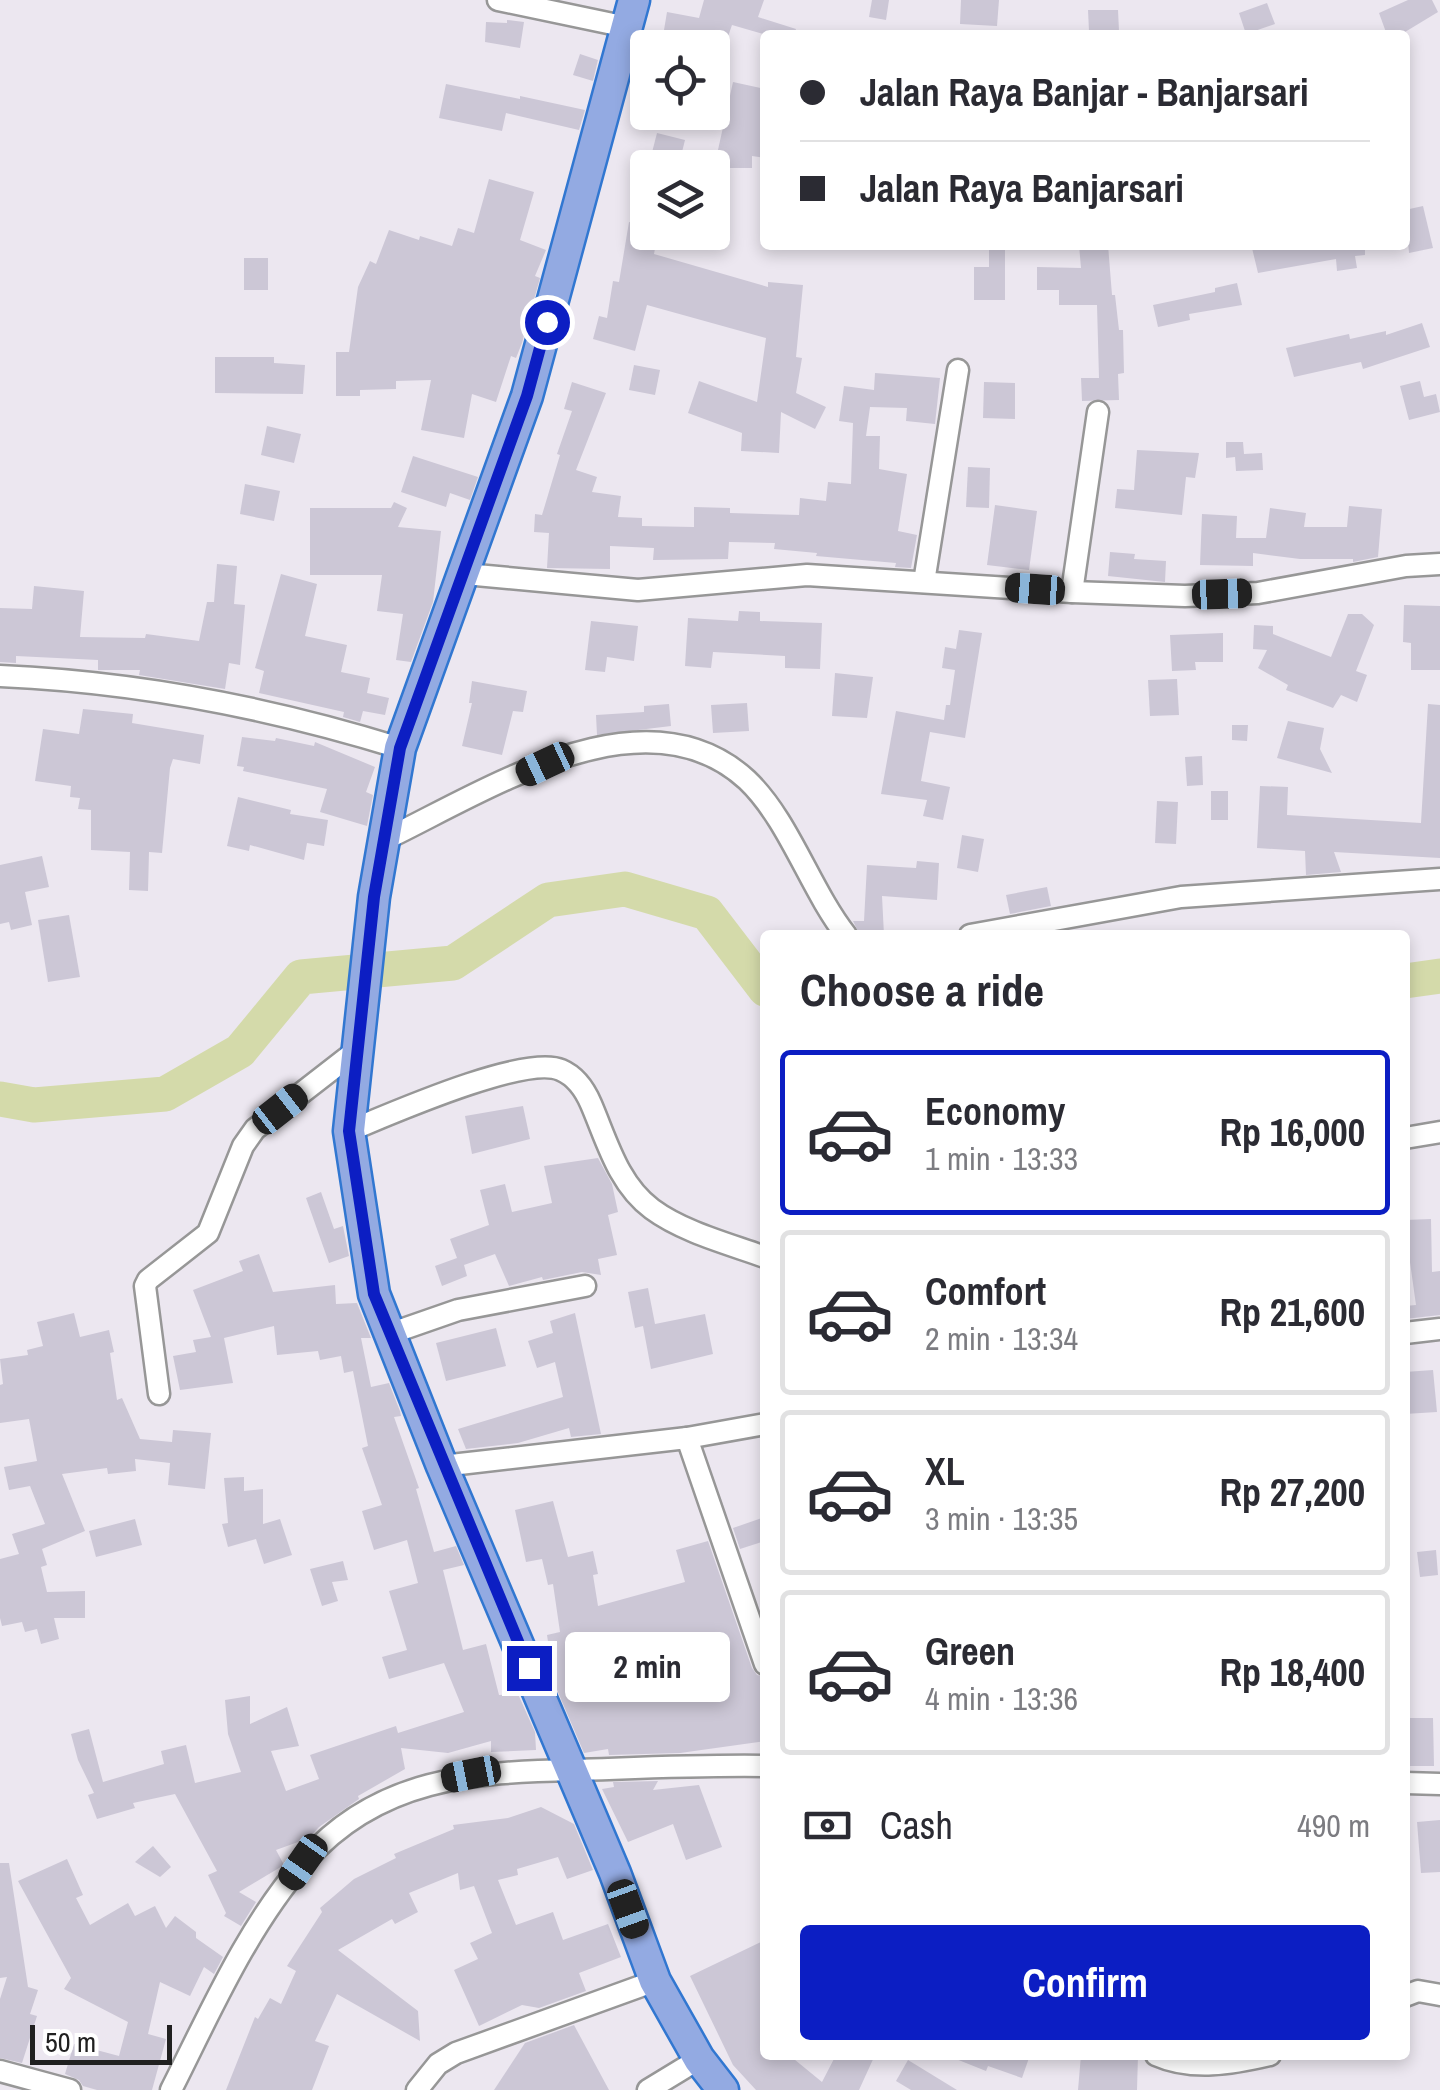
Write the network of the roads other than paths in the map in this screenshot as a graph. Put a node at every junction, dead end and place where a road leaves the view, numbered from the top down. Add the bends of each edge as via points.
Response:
1 (498, 0) edge
2 (630, 14) edge
3 (958, 370) dead end
4 (1098, 412) dead end
5 (1440, 564) edge
6 (465, 574) junction
7 (924, 582) junction
8 (1072, 592) junction
9 (0, 676) edge
10 (400, 748) junction
11 (386, 839) junction
12 (1440, 879) edge
13 (843, 930) edge
14 (998, 930) edge
15 (359, 1036) junction
16 (349, 1131) junction
17 (1440, 1132) edge
18 (1410, 1137) edge
19 (760, 1255) edge
20 (585, 1286) dead end
21 (1440, 1329) edge
22 (1410, 1332) edge
23 (390, 1334) junction
24 (159, 1394) dead end
25 (760, 1425) edge
26 (687, 1438) junction
27 (442, 1466) junction
28 (760, 1650) edge
29 (760, 1766) edge
30 (573, 1770) junction
31 (1410, 1782) edge
32 (1440, 1784) edge
33 (655, 1981) junction
34 (1410, 1994) edge
35 (1440, 1995) edge
36 (699, 2060) junction
37 (1174, 2060) edge
38 (1228, 2060) edge
39 (0, 2071) edge
40 (70, 2090) edge
41 (171, 2090) edge
42 (417, 2090) edge
43 (648, 2090) edge
44 (723, 2090) edge

1 - 2 street
2 - 6 highway via 527,396
3 - 7 street
4 - 8 street
5 - 8 street via 1258,594
6 - 7 street via 638,590 807,574
6 - 10 highway
7 - 8 street
9 - 10 street via 214,699
10 - 11 highway
11 - 13 street via 576,753 646,741 678,744 747,781
11 - 15 highway
12 - 14 street via 1181,897
15 - 16 highway
15 - 24 street via 255,1129 208,1233 148,1280
16 - 19 street via 449,1090 524,1070 560,1069 588,1098 620,1174 652,1209
16 - 23 highway via 374,1294
17 - 18 street
20 - 23 street via 458,1310
21 - 22 street
23 - 27 highway
25 - 26 street
26 - 27 street
26 - 28 street
27 - 30 highway
29 - 30 street
30 - 33 highway
30 - 41 street via 428,1783 379,1802 326,1840 246,1945
31 - 32 street
33 - 36 highway
33 - 42 street via 456,2053
34 - 35 street
36 - 43 street
36 - 44 highway
37 - 38 street
39 - 40 street

